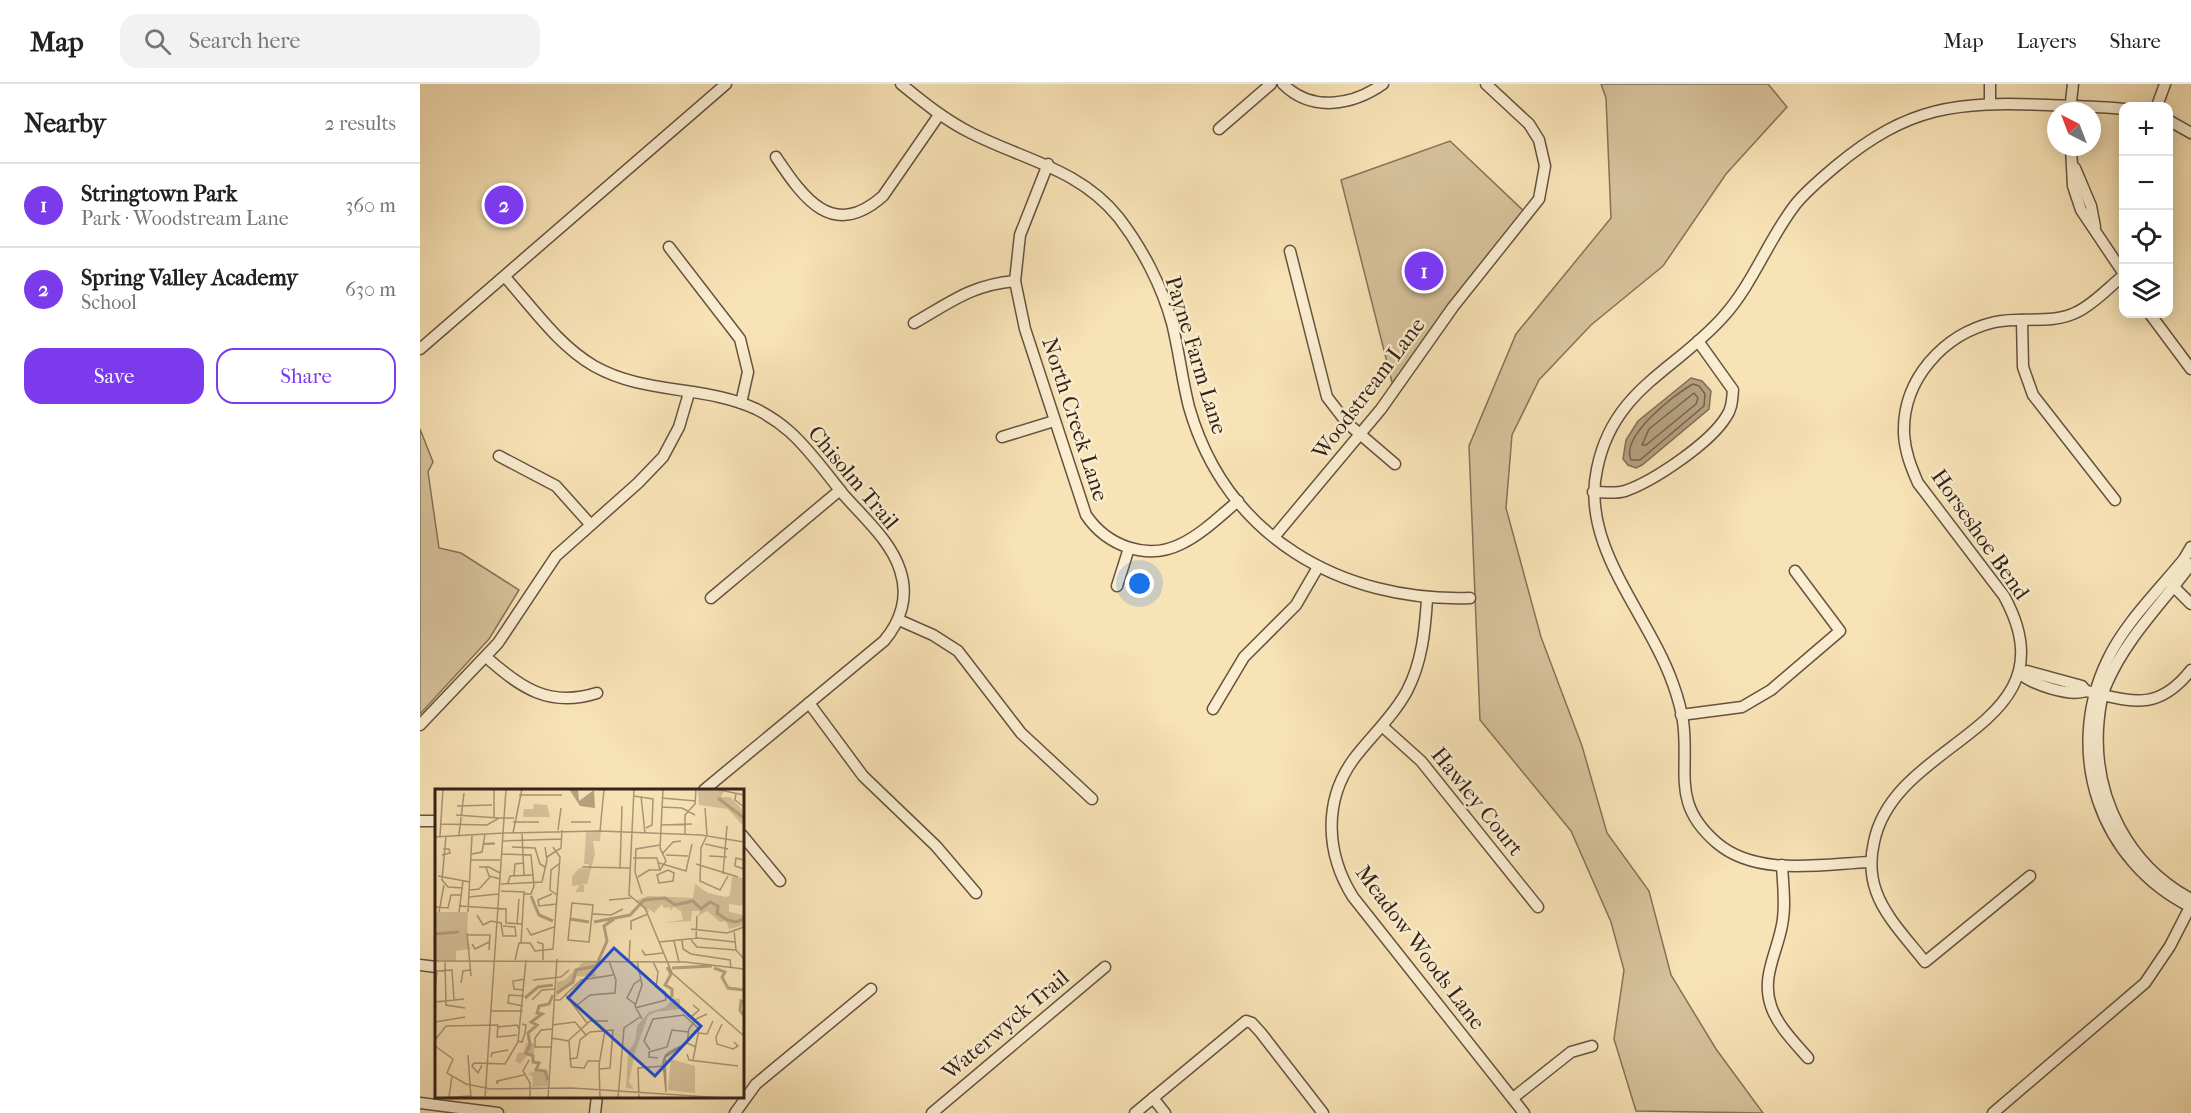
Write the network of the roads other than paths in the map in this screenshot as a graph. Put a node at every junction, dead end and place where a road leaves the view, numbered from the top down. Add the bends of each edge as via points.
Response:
1 (726, 84) edge
2 (901, 84) edge
3 (1271, 84) edge
4 (1283, 84) edge
5 (1383, 84) edge
6 (1486, 84) edge
7 (1990, 84) edge
8 (2073, 84) edge
9 (2165, 84) edge
10 (1990, 102) junction
11 (2071, 102) edge
12 (2158, 102) edge
13 (2047, 107) edge
14 (2101, 109) edge
15 (2119, 109) edge
16 (939, 114) junction
17 (2173, 122) edge
18 (1219, 129) dead end
19 (2191, 133) edge
20 (2073, 156) edge
21 (776, 157) dead end
22 (1048, 164) junction
23 (669, 247) dead end
24 (1290, 251) dead end
25 (2119, 267) edge
26 (505, 277) junction
27 (2119, 279) edge
28 (1015, 281) junction
29 (2153, 318) edge
30 (2022, 320) junction
31 (914, 324) dead end
32 (1698, 341) junction
33 (420, 349) edge
34 (2191, 369) edge
35 (689, 393) junction
36 (741, 403) junction
37 (1054, 421) junction
38 (1361, 434) junction
39 (1002, 437) dead end
40 (499, 456) dead end
41 (1395, 464) dead end
42 (840, 490) junction
43 (1593, 492) junction
44 (2115, 500) dead end
45 (1238, 501) junction
46 (590, 524) junction
47 (1274, 537) junction
48 (2191, 547) edge
49 (1129, 548) junction
50 (2191, 564) edge
51 (1318, 567) junction
52 (1795, 572) dead end
53 (2171, 583) junction
54 (1118, 586) dead end
55 (711, 598) dead end
56 (1427, 598) junction
57 (1470, 598) dead end
58 (2191, 604) edge
59 (899, 620) junction
60 (486, 657) junction
61 (2191, 670) edge
62 (2020, 671) junction
63 (597, 693) dead end
64 (2094, 693) junction
65 (809, 703) junction
66 (1213, 709) dead end
67 (1681, 715) junction
68 (420, 725) edge
69 (1382, 726) junction
70 (706, 789) edge
71 (1092, 799) dead end
72 (744, 837) edge
73 (1870, 862) junction
74 (1782, 865) junction
75 (2030, 876) dead end
76 (780, 881) dead end
77 (976, 893) dead end
78 (2191, 904) edge
79 (1538, 907) dead end
80 (420, 964) edge
81 (435, 967) edge
82 (1105, 967) dead end
83 (871, 989) dead end
84 (1592, 1046) dead end
85 (1808, 1058) dead end
86 (597, 1098) edge
87 (1153, 1098) junction
88 (1513, 1098) junction
89 (420, 1103) edge
90 (496, 1113) edge
91 (595, 1113) edge
92 (735, 1113) edge
93 (932, 1113) edge
94 (1135, 1113) edge
95 (1165, 1113) edge
96 (1323, 1113) edge
97 (1524, 1113) edge
98 (1993, 1113) edge

1 - 26 street
2 - 16 street, Payne Farm Lane
3 - 18 street
4 - 5 street via 1304,98 1337,104 1360,98
6 - 38 street, Woodstream Lane via 1529,124 1539,140 1545,166 1539,199 1453,307
7 - 10 street
8 - 11 street
9 - 12 street
10 - 13 street
10 - 32 street via 1926,113 1888,130 1854,152 1797,202 1738,299
14 - 15 street
16 - 21 street via 883,196 857,212 839,214 814,206
16 - 22 street, Payne Farm Lane via 972,134
17 - 19 street
20 - 25 street via 2091,206 2095,230
22 - 28 street, North Creek Lane via 1020,235
22 - 45 street, Payne Farm Lane via 1097,195 1120,219 1139,248 1168,309 1196,428 1214,466
23 - 36 street via 740,339 748,372
24 - 38 street via 1328,397 1340,416
26 - 33 street
26 - 35 street, Chisolm Trail via 556,336 594,366 632,382
27 - 30 street, Horseshoe Bend via 2076,313
28 - 31 street via 970,290
28 - 37 street, North Creek Lane via 1023,321
29 - 34 street
30 - 44 street via 2023,367 2033,395
30 - 62 street, Horseshoe Bend via 1971,328 1935,355 1911,393 1904,435 1918,483 2015,615 2020,637
32 - 43 street via 1622,408 1607,437
32 - 43 street via 1733,390 1726,417 1654,480 1623,492
35 - 36 street, Chisolm Trail
35 - 46 street via 679,427 663,457
36 - 42 street, Chisolm Trail via 790,432
37 - 39 street
37 - 49 street, North Creek Lane via 1086,515 1110,539
38 - 41 street
38 - 47 street, Woodstream Lane
40 - 46 street via 556,486
42 - 55 street
42 - 59 street, Chisolm Trail via 895,557 904,589
43 - 67 street via 1594,516 1603,546 1661,652
45 - 47 street, Payne Farm Lane
45 - 49 street, North Creek Lane via 1197,535 1176,546 1150,551
46 - 60 street via 556,556
47 - 51 street, Payne Farm Lane
48 - 53 street
49 - 54 street
50 - 53 street
51 - 56 street, Payne Farm Lane via 1380,591
51 - 66 street via 1296,605 1244,657
52 - 67 street via 1840,631 1771,690 1742,707
53 - 58 street
53 - 64 street via 2120,639
56 - 57 street, Payne Farm Lane
56 - 69 street, Meadow Woods Lane via 1418,668
59 - 65 street, Chisolm Trail via 884,641
59 - 71 street via 958,651 1021,733
60 - 63 street via 533,692 575,698
60 - 68 street
61 - 64 street via 2173,689 2147,702 2126,702
62 - 64 street via 2082,686
62 - 73 street, Horseshoe Bend via 2013,689 1999,707 1891,800 1877,824
64 - 78 street via 2088,765 2122,850 2140,865 2153,884
65 - 70 street, Chisolm Trail
65 - 77 street via 863,776 936,846
67 - 74 street via 1687,802 1699,824 1729,852
69 - 79 street, Hawley Court via 1421,761
69 - 88 street, Meadow Woods Lane via 1354,759 1337,791 1331,821 1336,862 1353,897
72 - 76 street
73 - 74 street
73 - 75 street, Horseshoe Bend via 1876,892 1925,962
74 - 85 street via 1783,916 1767,981 1768,993 1779,1021
78 - 98 street via 2145,983
80 - 81 street
82 - 93 street, Waterwyck Trail
83 - 92 street via 756,1084
84 - 88 street via 1571,1052
86 - 91 street
87 - 94 street
87 - 95 street
87 - 96 street via 1249,1022
88 - 97 street, Meadow Woods Lane
89 - 90 street

